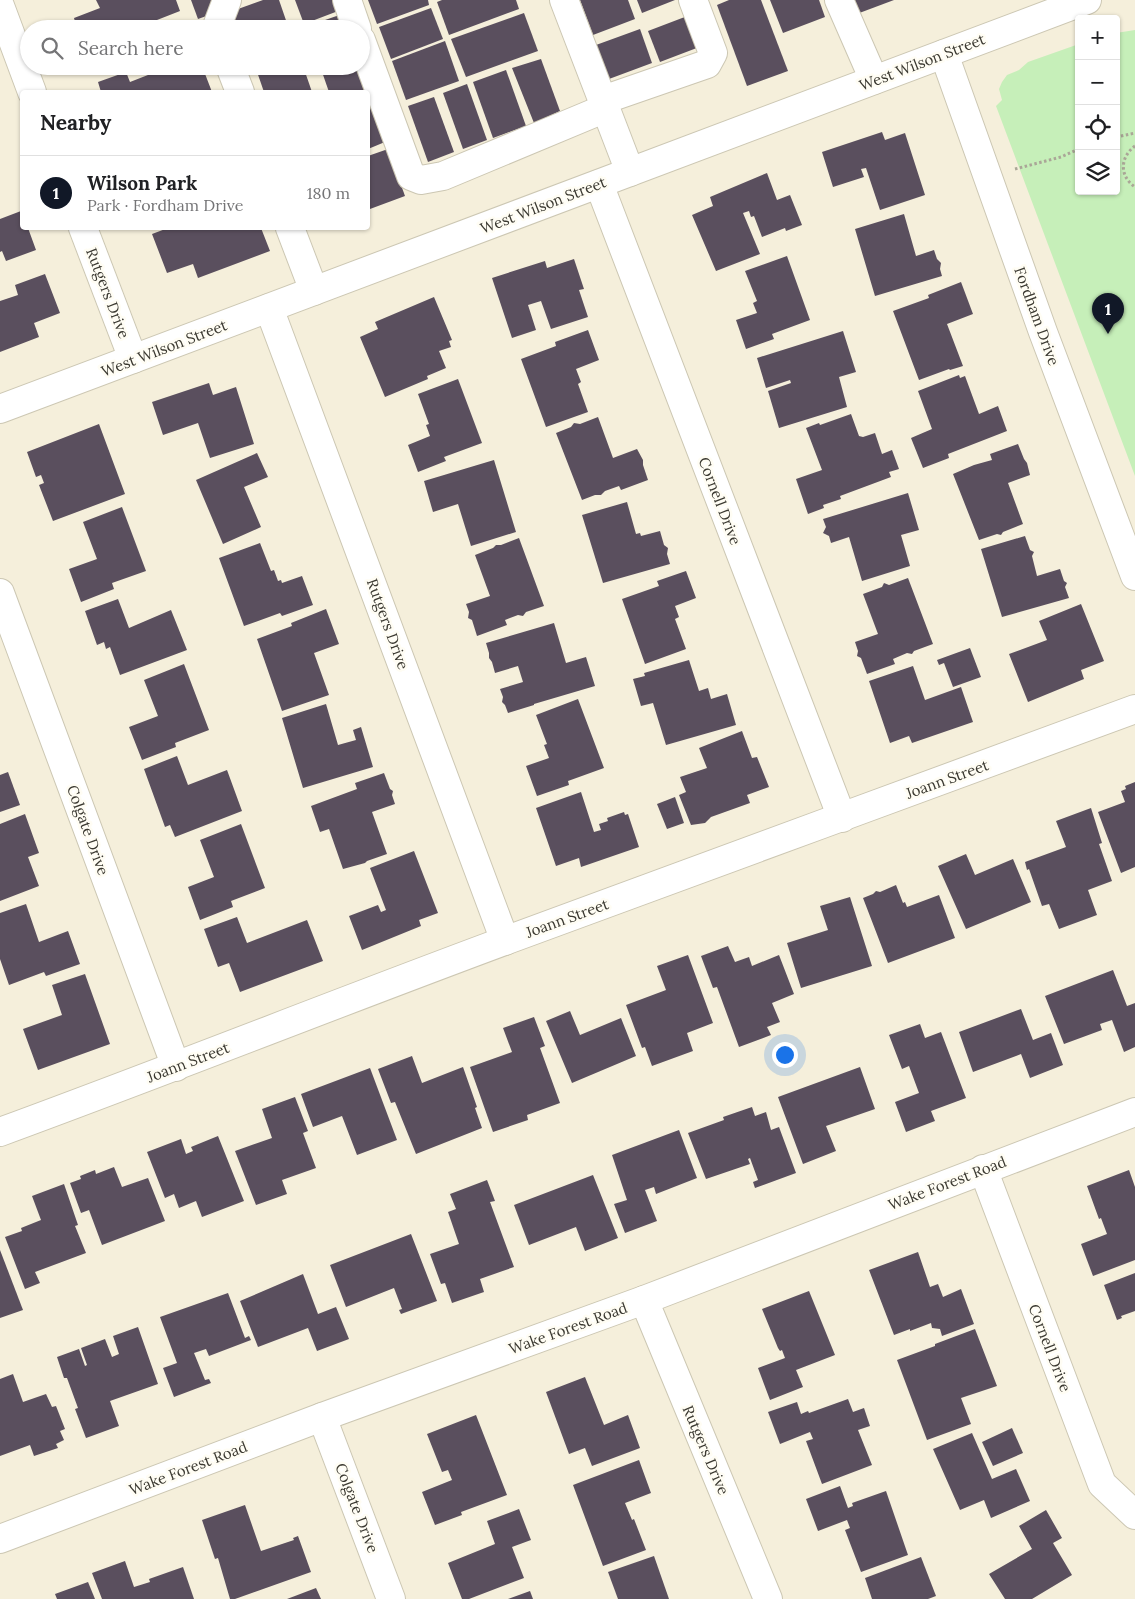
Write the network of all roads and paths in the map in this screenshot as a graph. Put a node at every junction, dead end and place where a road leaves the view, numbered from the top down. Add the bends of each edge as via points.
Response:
1 (227, 0) edge
2 (347, 0) edge
3 (564, 0) edge
4 (693, 0) edge
5 (840, 0) edge
6 (1087, 0) edge
7 (0, 6) edge
8 (219, 20) edge
9 (354, 20) edge
10 (944, 54) junction
11 (20, 60) edge
12 (370, 64) edge
13 (26, 75) edge
14 (233, 75) edge
15 (874, 80) junction
16 (31, 90) edge
17 (239, 90) edge
18 (604, 104) junction
19 (1135, 133) edge
20 (1120, 136) edge
21 (1135, 146) edge
22 (1077, 150) edge
23 (1014, 169) dead end
24 (630, 172) junction
25 (599, 184) junction
26 (1135, 187) edge
27 (84, 230) edge
28 (291, 230) edge
29 (314, 291) junction
30 (270, 308) junction
31 (133, 359) junction
32 (0, 410) edge
33 (1135, 576) edge
34 (0, 593) edge
35 (1135, 709) edge
36 (842, 818) junction
37 (505, 941) junction
38 (176, 1067) junction
39 (1135, 1112) edge
40 (0, 1132) edge
41 (983, 1169) junction
42 (644, 1300) junction
43 (322, 1417) junction
44 (1135, 1515) edge
45 (0, 1539) edge
46 (391, 1599) edge
47 (768, 1599) edge

1 - 8 street
2 - 9 street
3 - 18 street
4 - 18 street via 713,53 708,64
5 - 15 street
6 - 10 street, West Wilson Street
7 - 11 street
10 - 15 street, West Wilson Street
10 - 33 street, Fordham Drive via 1043,332
12 - 18 street via 411,176 420,180 443,176
13 - 16 street
14 - 17 street
15 - 24 street, West Wilson Street
18 - 24 street
19 - 20 path
21 - 26 path via 1128,152 1123,168 1124,176
22 - 23 path
24 - 25 street, West Wilson Street
25 - 29 street, West Wilson Street
25 - 36 street, Cornell Drive
27 - 31 street, Rutgers Drive
28 - 29 street
29 - 30 street, West Wilson Street
30 - 31 street, West Wilson Street
30 - 37 street, Rutgers Drive
31 - 32 street, West Wilson Street
34 - 38 street, Colgate Drive
35 - 36 street, Joann Street
36 - 37 street, Joann Street
37 - 38 street, Joann Street
38 - 40 street, Joann Street
39 - 41 street, Wake Forest Road
41 - 42 street, Wake Forest Road
41 - 44 street, Cornell Drive via 1102,1484
42 - 43 street, Wake Forest Road
42 - 47 street, Rutgers Drive
43 - 45 street, Wake Forest Road
43 - 46 street, Colgate Drive

